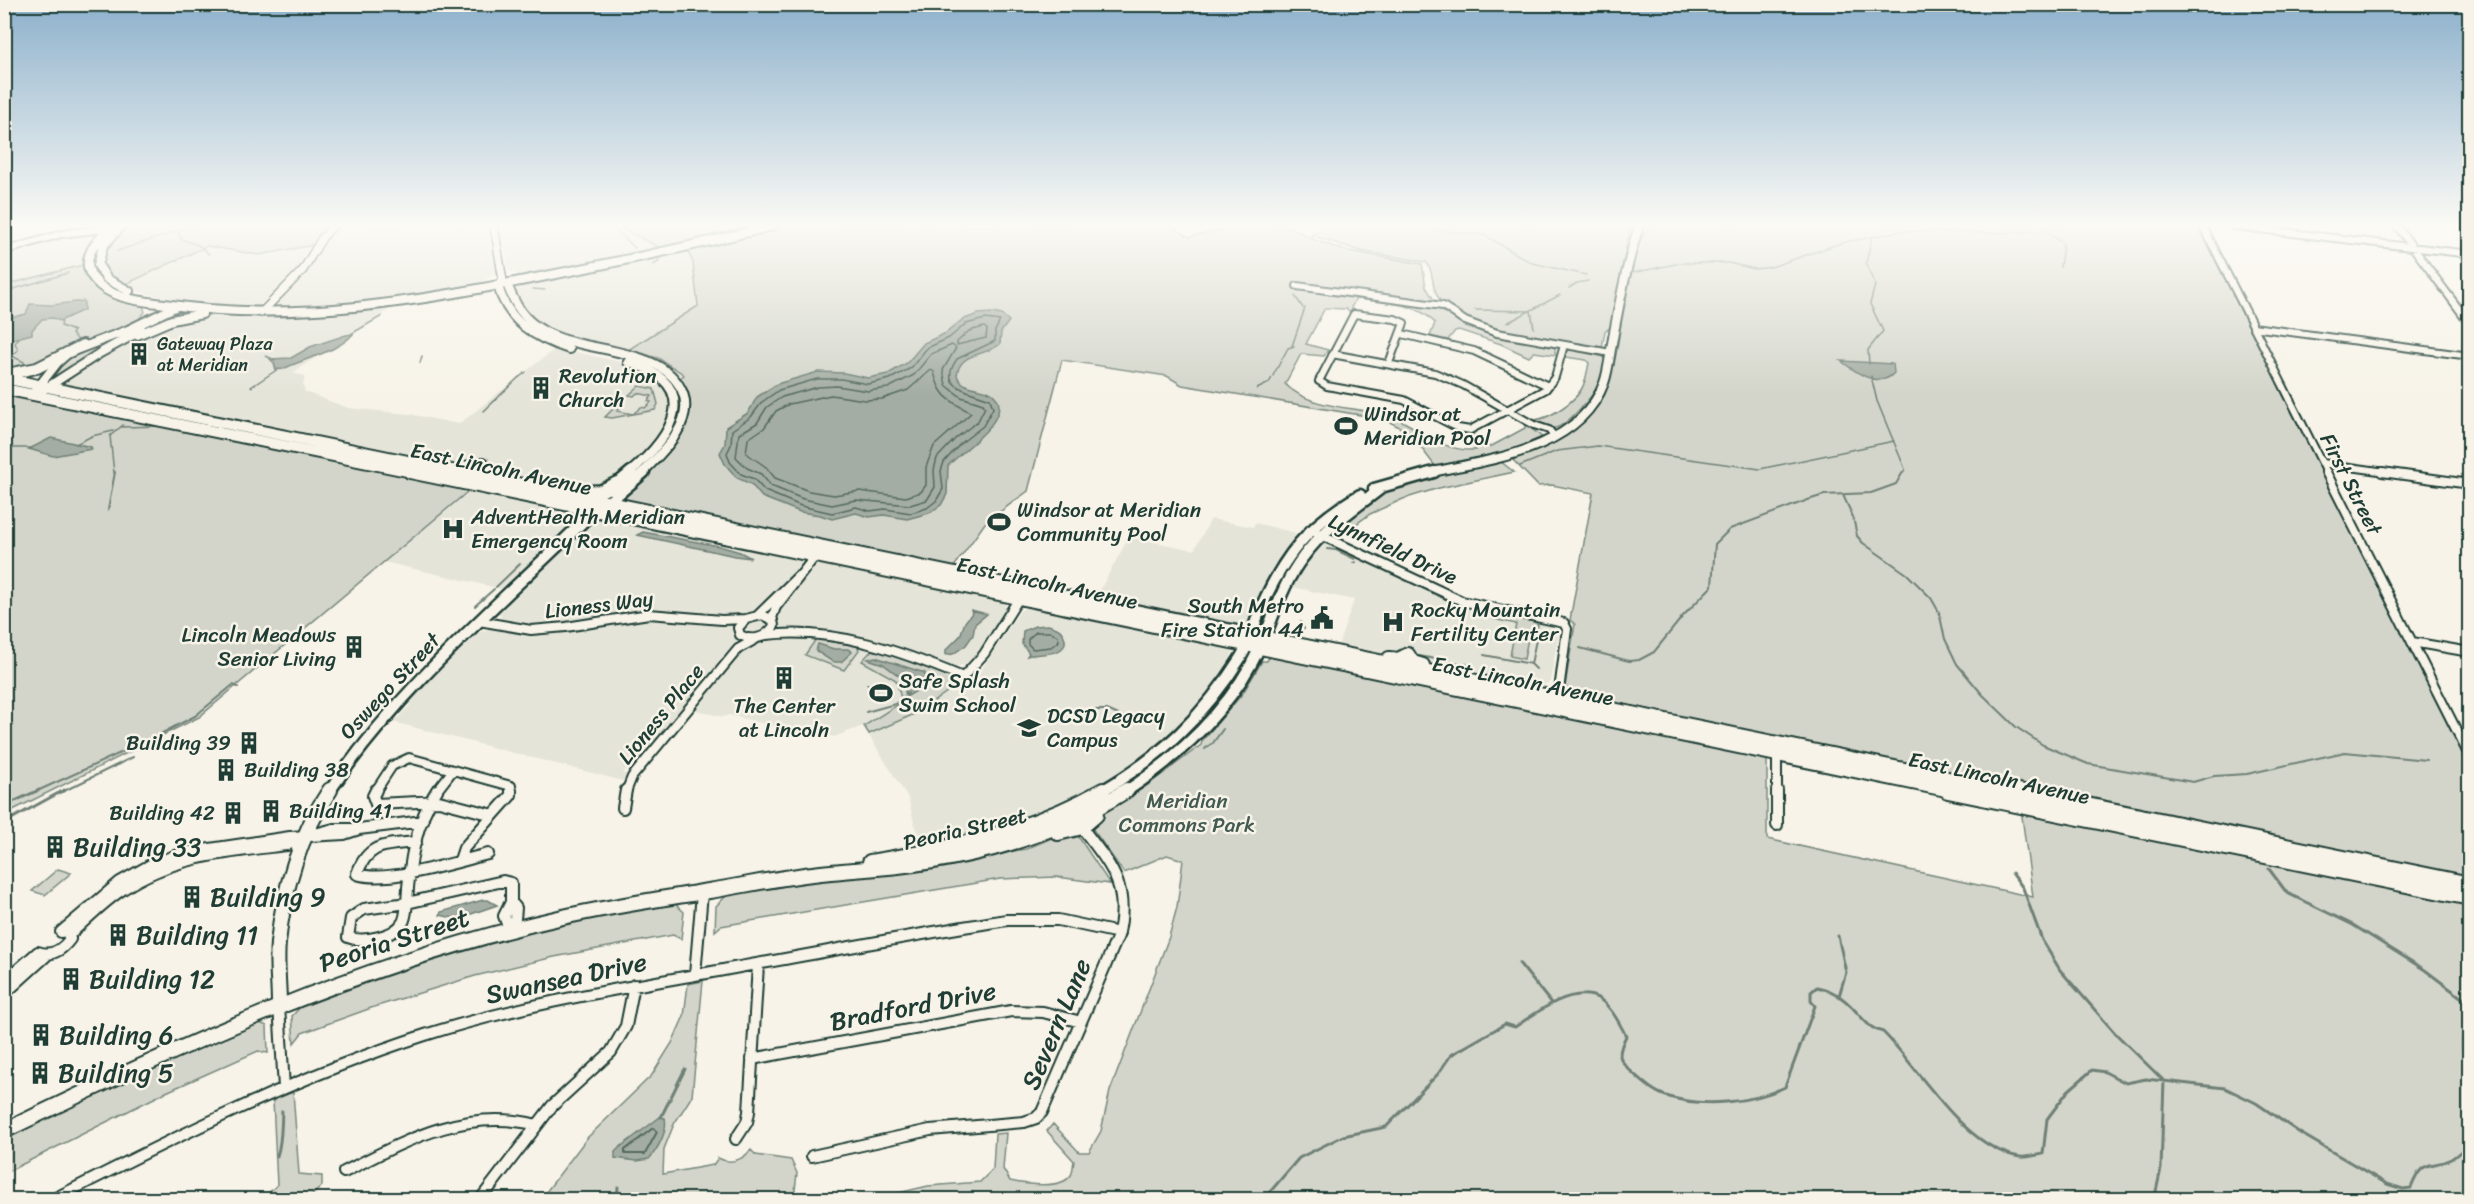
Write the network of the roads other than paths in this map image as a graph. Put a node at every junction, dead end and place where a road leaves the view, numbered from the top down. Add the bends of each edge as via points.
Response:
1 (96, 282) edge
2 (114, 282) edge
3 (291, 282) edge
4 (511, 282) edge
5 (512, 282) edge
6 (1624, 282) edge
7 (2231, 282) edge
8 (2438, 282) edge
9 (503, 284) junction
10 (1297, 286) dead end
11 (111, 292) junction
12 (180, 306) junction
13 (263, 311) junction
14 (225, 314) junction
15 (2469, 324) edge
16 (2253, 327) junction
17 (128, 330) junction
18 (1402, 334) junction
19 (123, 341) junction
20 (83, 345) junction
21 (1564, 345) junction
22 (1611, 353) junction
23 (1332, 354) junction
24 (2469, 356) edge
25 (1389, 363) junction
26 (4, 376) edge
27 (44, 386) junction
28 (1548, 386) junction
29 (4, 389) edge
30 (32, 395) junction
31 (1509, 410) junction
32 (1554, 436) junction
33 (2322, 462) junction
34 (617, 483) junction
35 (2469, 484) edge
36 (534, 487) junction
37 (1381, 488) junction
38 (601, 505) junction
39 (1310, 530) junction
40 (1322, 535) junction
41 (819, 551) junction
42 (799, 575) junction
43 (1022, 593) junction
44 (757, 615) junction
45 (746, 619) junction
46 (773, 620) junction
47 (479, 621) junction
48 (724, 622) junction
49 (789, 631) junction
50 (739, 633) junction
51 (766, 635) junction
52 (756, 639) junction
53 (1255, 642) junction
54 (2412, 642) junction
55 (738, 649) junction
56 (2469, 652) edge
57 (1486, 695) junction
58 (1558, 698) junction
59 (1777, 748) junction
60 (2469, 757) edge
61 (453, 770) junction
62 (1966, 787) junction
63 (430, 801) junction
64 (624, 808) dead end
65 (493, 815) junction
66 (1076, 818) junction
67 (423, 821) junction
68 (1777, 825) dead end
69 (306, 837) junction
70 (416, 842) junction
71 (488, 854) dead end
72 (460, 861) junction
73 (410, 872) junction
74 (823, 873) junction
75 (2469, 885) edge
76 (702, 893) junction
77 (2469, 897) edge
78 (406, 904) junction
79 (510, 929) junction
80 (1119, 933) junction
81 (42, 954) junction
82 (758, 965) junction
83 (695, 975) junction
84 (4, 982) edge
85 (634, 985) junction
86 (4, 994) edge
87 (279, 1004) junction
88 (1081, 1022) junction
89 (752, 1059) junction
90 (284, 1088) junction
91 (537, 1125) junction
92 (4, 1131) edge
93 (736, 1139) dead end
94 (812, 1156) dead end
95 (344, 1172) dead end
96 (52, 1200) edge
97 (480, 1200) edge

1 - 11 main road
2 - 12 main road via 128,291
3 - 13 street
4 - 9 main road
5 - 9 main road
6 - 22 main road, Peoria Street
7 - 16 street, First Street
8 - 15 street
9 - 13 main road via 390,301
9 - 34 main road, Oswego Street via 503,304 522,327 567,348 643,367 663,380 673,395 674,415 666,434
9 - 38 main road, Oswego Street via 515,308 542,330 575,344 650,362 670,374 683,390 686,409 677,434 663,452
10 - 21 street via 1443,306 1489,331
11 - 12 main road
11 - 17 main road via 149,308 145,317
12 - 13 main road
12 - 14 main road
12 - 17 main road
12 - 19 main road
13 - 14 main road
14 - 19 main road via 181,318
16 - 24 street
16 - 33 street, First Street
17 - 20 main road
18 - 23 street via 1405,325 1401,321 1353,314
18 - 25 street
18 - 28 street via 1474,351
19 - 27 main road
20 - 26 main road via 36,369
20 - 27 main road via 61,358
21 - 22 street
21 - 28 street via 1555,377
22 - 32 main road, Peoria Street via 1594,402
23 - 25 street
23 - 31 street via 1320,378 1323,384 1407,401 1460,429 1474,429
25 - 31 street via 1445,377
26 - 27 main road, East Lincoln Avenue
27 - 30 main road
27 - 36 main road, East Lincoln Avenue via 404,460 420,459 461,468 483,464 485,472
28 - 31 street
29 - 30 main road, East Lincoln Avenue
30 - 38 main road, East Lincoln Avenue
31 - 32 street via 1535,429
32 - 37 main road, Peoria Street via 1504,456 1419,475
33 - 35 street
33 - 54 street, First Street
34 - 36 main road via 589,493
34 - 38 main road, Oswego Street
36 - 38 main road, East Lincoln Avenue
37 - 39 main road, Peoria Street via 1352,499
37 - 40 main road, Peoria Street
38 - 41 main road, East Lincoln Avenue
38 - 47 main road, Oswego Street
39 - 40 street, Lynnfield Drive
39 - 53 main road, Peoria Street via 1288,553 1269,590
40 - 53 main road, Peoria Street via 1293,571
40 - 58 street, Lynnfield Drive via 1462,601 1565,624
41 - 42 street
41 - 43 main road, East Lincoln Avenue
42 - 44 street
42 - 46 street via 776,607
43 - 49 street via 984,654 963,676 886,648
43 - 53 main road, East Lincoln Avenue
44 - 45 street
44 - 46 street
45 - 48 street, Lioness Way
45 - 50 street via 739,626
46 - 49 street
46 - 51 street via 773,629
47 - 48 street, Lioness Way via 535,630 649,614
47 - 69 main road, Oswego Street via 372,729 333,784
48 - 50 street, Lioness Way
49 - 51 street
50 - 52 street via 746,639
50 - 55 street
51 - 52 street
52 - 55 street, Lioness Place
53 - 57 main road, East Lincoln Avenue
53 - 58 main road, East Lincoln Avenue via 1368,658
53 - 66 main road, Peoria Street via 1214,698 1178,736
53 - 66 main road, Peoria Street via 1238,687 1189,743 1154,772 1147,783 1093,817
54 - 56 street
54 - 60 street, First Street
55 - 64 street, Lioness Place via 632,777
57 - 58 main road via 1499,692 1555,703
57 - 59 main road, East Lincoln Avenue
58 - 59 main road, East Lincoln Avenue
59 - 62 main road, East Lincoln Avenue
59 - 68 street
61 - 63 street
61 - 63 street via 411,758 401,759 391,766 373,797 374,802 382,805
61 - 65 street via 511,786 512,793
62 - 75 main road, East Lincoln Avenue
62 - 77 main road, East Lincoln Avenue
63 - 65 street via 444,801
63 - 67 street
65 - 72 street via 464,848
66 - 74 main road, Peoria Street via 1034,824 964,845
66 - 74 main road, Peoria Street via 1071,828 1034,843 1009,844 910,865
66 - 80 street, Severn Lane via 1120,884 1124,908
67 - 69 street
67 - 70 street
69 - 81 street via 287,845 196,857 167,866 122,889 65,933 66,945
69 - 87 main road, Oswego Street via 289,882 279,928
70 - 73 street
70 - 73 street via 372,849 364,856 357,874 365,878
71 - 72 street
72 - 73 street
73 - 78 street
74 - 76 main road, Peoria Street
76 - 79 main road, Peoria Street
76 - 83 street
78 - 78 street via 359,911 350,920 348,938 357,941 395,931 402,923
78 - 79 street via 506,881 512,885 504,920
79 - 87 main road, Peoria Street via 404,960
80 - 82 street, Swansea Drive via 1058,920 1014,919
80 - 88 street, Severn Lane
81 - 84 street
81 - 86 street
82 - 83 street, Swansea Drive
82 - 89 street
83 - 85 street, Swansea Drive
85 - 90 street, Swansea Drive via 468,1022
85 - 91 street via 627,1023 613,1049
87 - 90 street
87 - 92 main road, Peoria Street via 163,1053
88 - 89 street, Bradford Drive via 1043,1012 1011,1011
88 - 94 street, Severn Lane via 1045,1106 1034,1119 923,1131
89 - 93 street via 748,1116
90 - 96 street, Swansea Drive via 204,1123
91 - 95 street via 503,1117 468,1120
91 - 97 street

